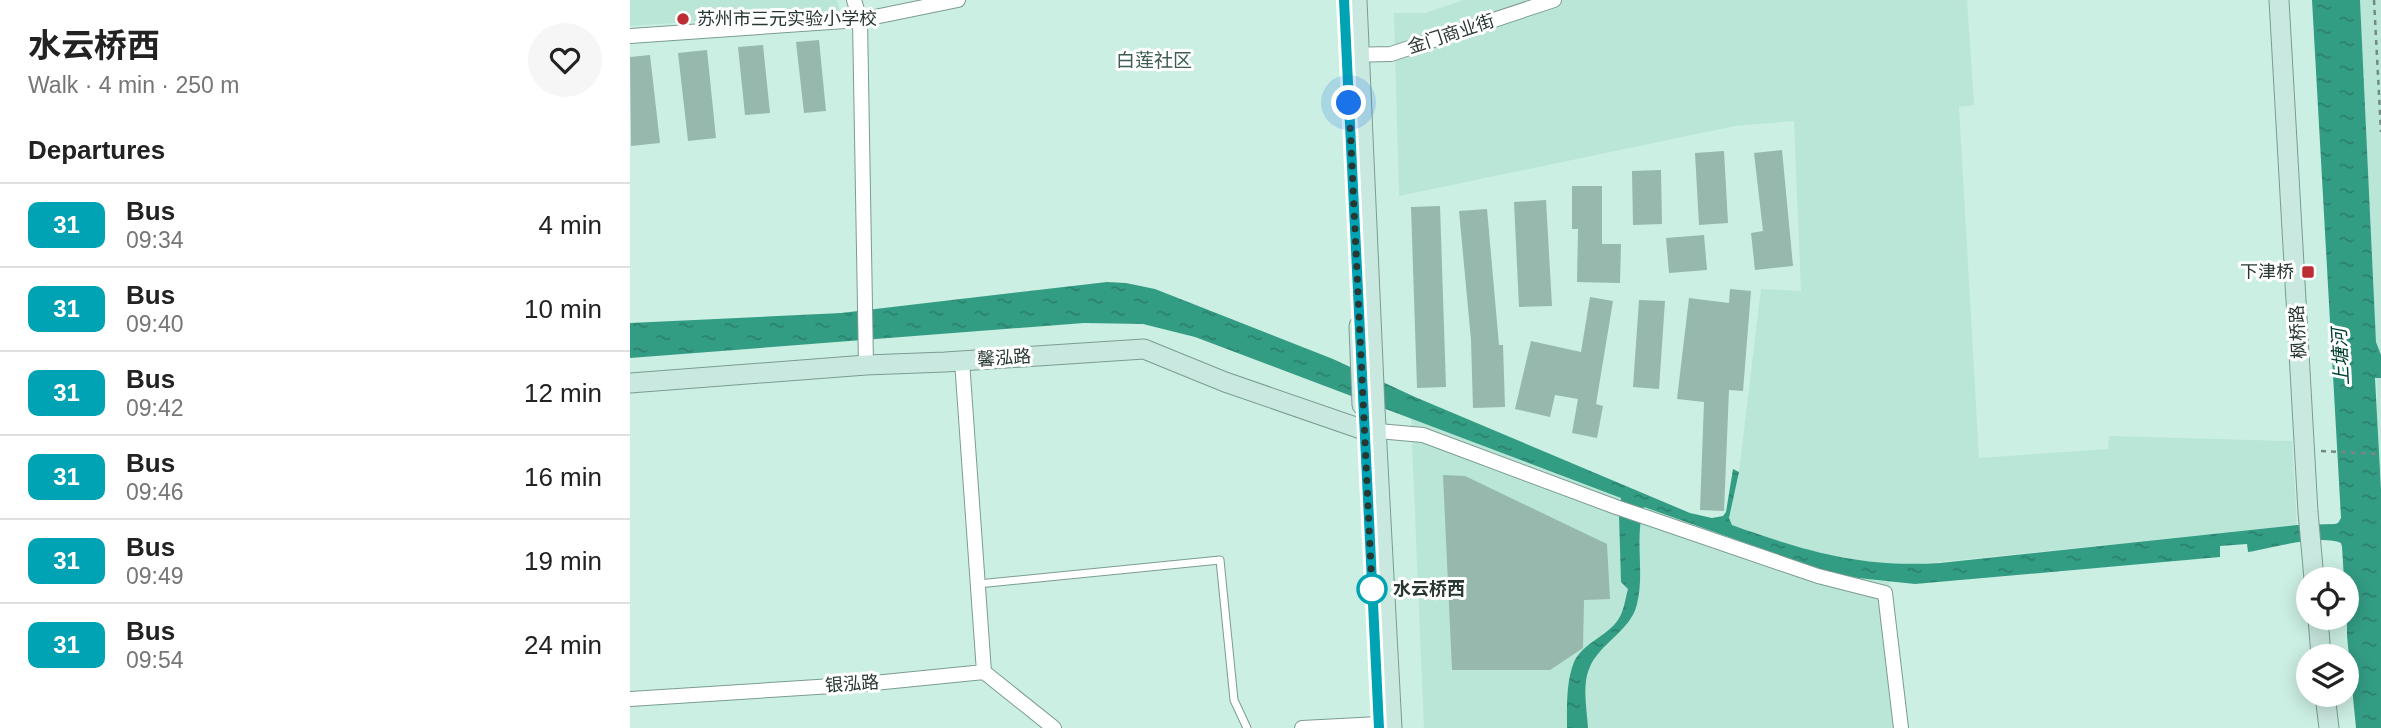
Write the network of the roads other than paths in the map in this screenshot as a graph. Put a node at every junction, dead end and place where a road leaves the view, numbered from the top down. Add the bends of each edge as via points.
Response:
1 (854, 0) edge
2 (958, 0) edge
3 (1344, 0) edge
4 (1357, 0) edge
5 (1554, 0) edge
6 (2279, 0) edge
7 (860, 20) junction
8 (630, 36) edge
9 (1353, 54) junction
10 (866, 357) junction
11 (962, 361) junction
12 (630, 383) edge
13 (1370, 430) junction
14 (2312, 567) edge
15 (978, 584) junction
16 (984, 672) junction
17 (630, 699) edge
18 (2326, 707) edge
19 (1383, 727) edge
20 (1054, 728) edge
21 (1247, 728) edge
22 (1303, 728) edge
23 (1901, 728) edge
24 (2329, 728) edge

1 - 7 street
2 - 7 street
3 - 9 main road
4 - 9 main road
5 - 9 street, 金门商业街 via 1391,54
6 - 14 main road, 枫桥路
7 - 8 street
7 - 10 street
9 - 13 main road
10 - 11 main road, 馨泓路
10 - 12 main road, 馨泓路
11 - 13 main road, 馨泓路 via 1144,349 1224,382
11 - 15 street
13 - 19 main road
13 - 23 street via 1423,435 1654,520 1818,576 1885,593
15 - 16 street
15 - 21 lane via 1220,560 1234,699
16 - 17 street, 银泓路
16 - 20 street
18 - 24 main road
19 - 22 street

